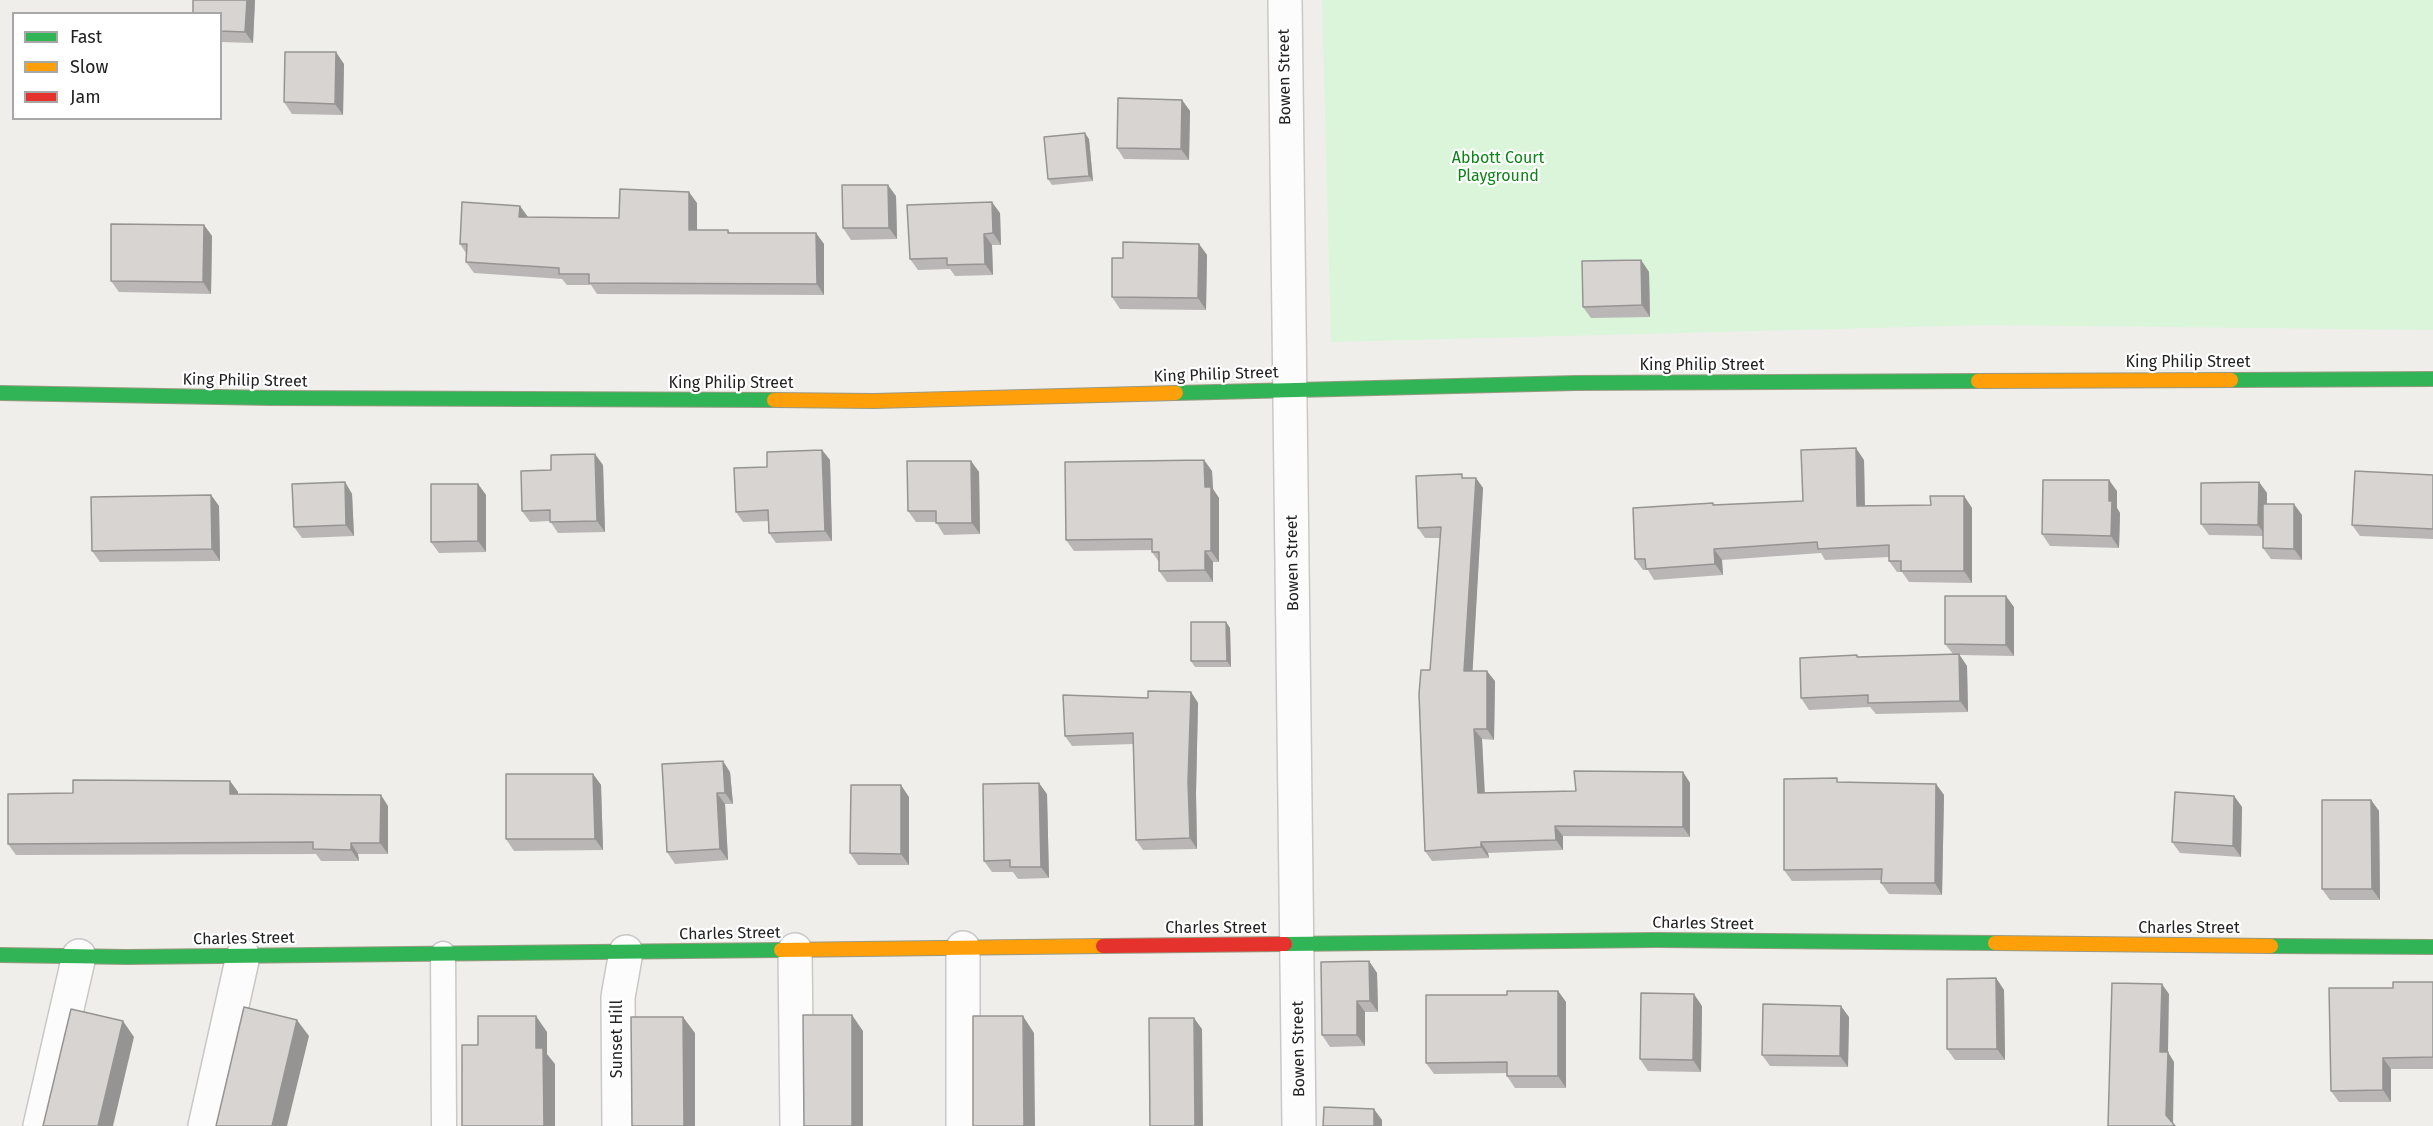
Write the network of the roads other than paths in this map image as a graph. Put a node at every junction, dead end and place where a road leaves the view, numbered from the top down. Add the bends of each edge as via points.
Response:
1 (1285, 0) edge
2 (2433, 379) edge
3 (1291, 390) junction
4 (0, 393) edge
5 (1298, 945) junction
6 (2433, 947) edge
7 (963, 948) junction
8 (795, 950) junction
9 (626, 952) junction
10 (443, 954) junction
11 (0, 955) edge
12 (79, 956) junction
13 (243, 956) junction
14 (40, 1126) edge
15 (205, 1126) edge
16 (444, 1126) edge
17 (619, 1126) edge
18 (797, 1126) edge
19 (963, 1126) edge
20 (1299, 1126) edge

1 - 3 street, Bowen Street
2 - 3 street, King Philip Street via 1576,383
3 - 4 street, King Philip Street via 874,401
3 - 5 street, Bowen Street
5 - 6 street, Charles Street via 1656,940
5 - 7 street, Charles Street
5 - 20 street, Bowen Street
7 - 8 street, Charles Street
7 - 19 street
8 - 9 street, Charles Street
8 - 18 street
9 - 10 street, Charles Street
9 - 17 street, Sunset Hill via 618,997
10 - 13 street, Charles Street
10 - 16 lane
11 - 12 street, Charles Street
12 - 13 street, Charles Street
12 - 14 street
13 - 15 street

